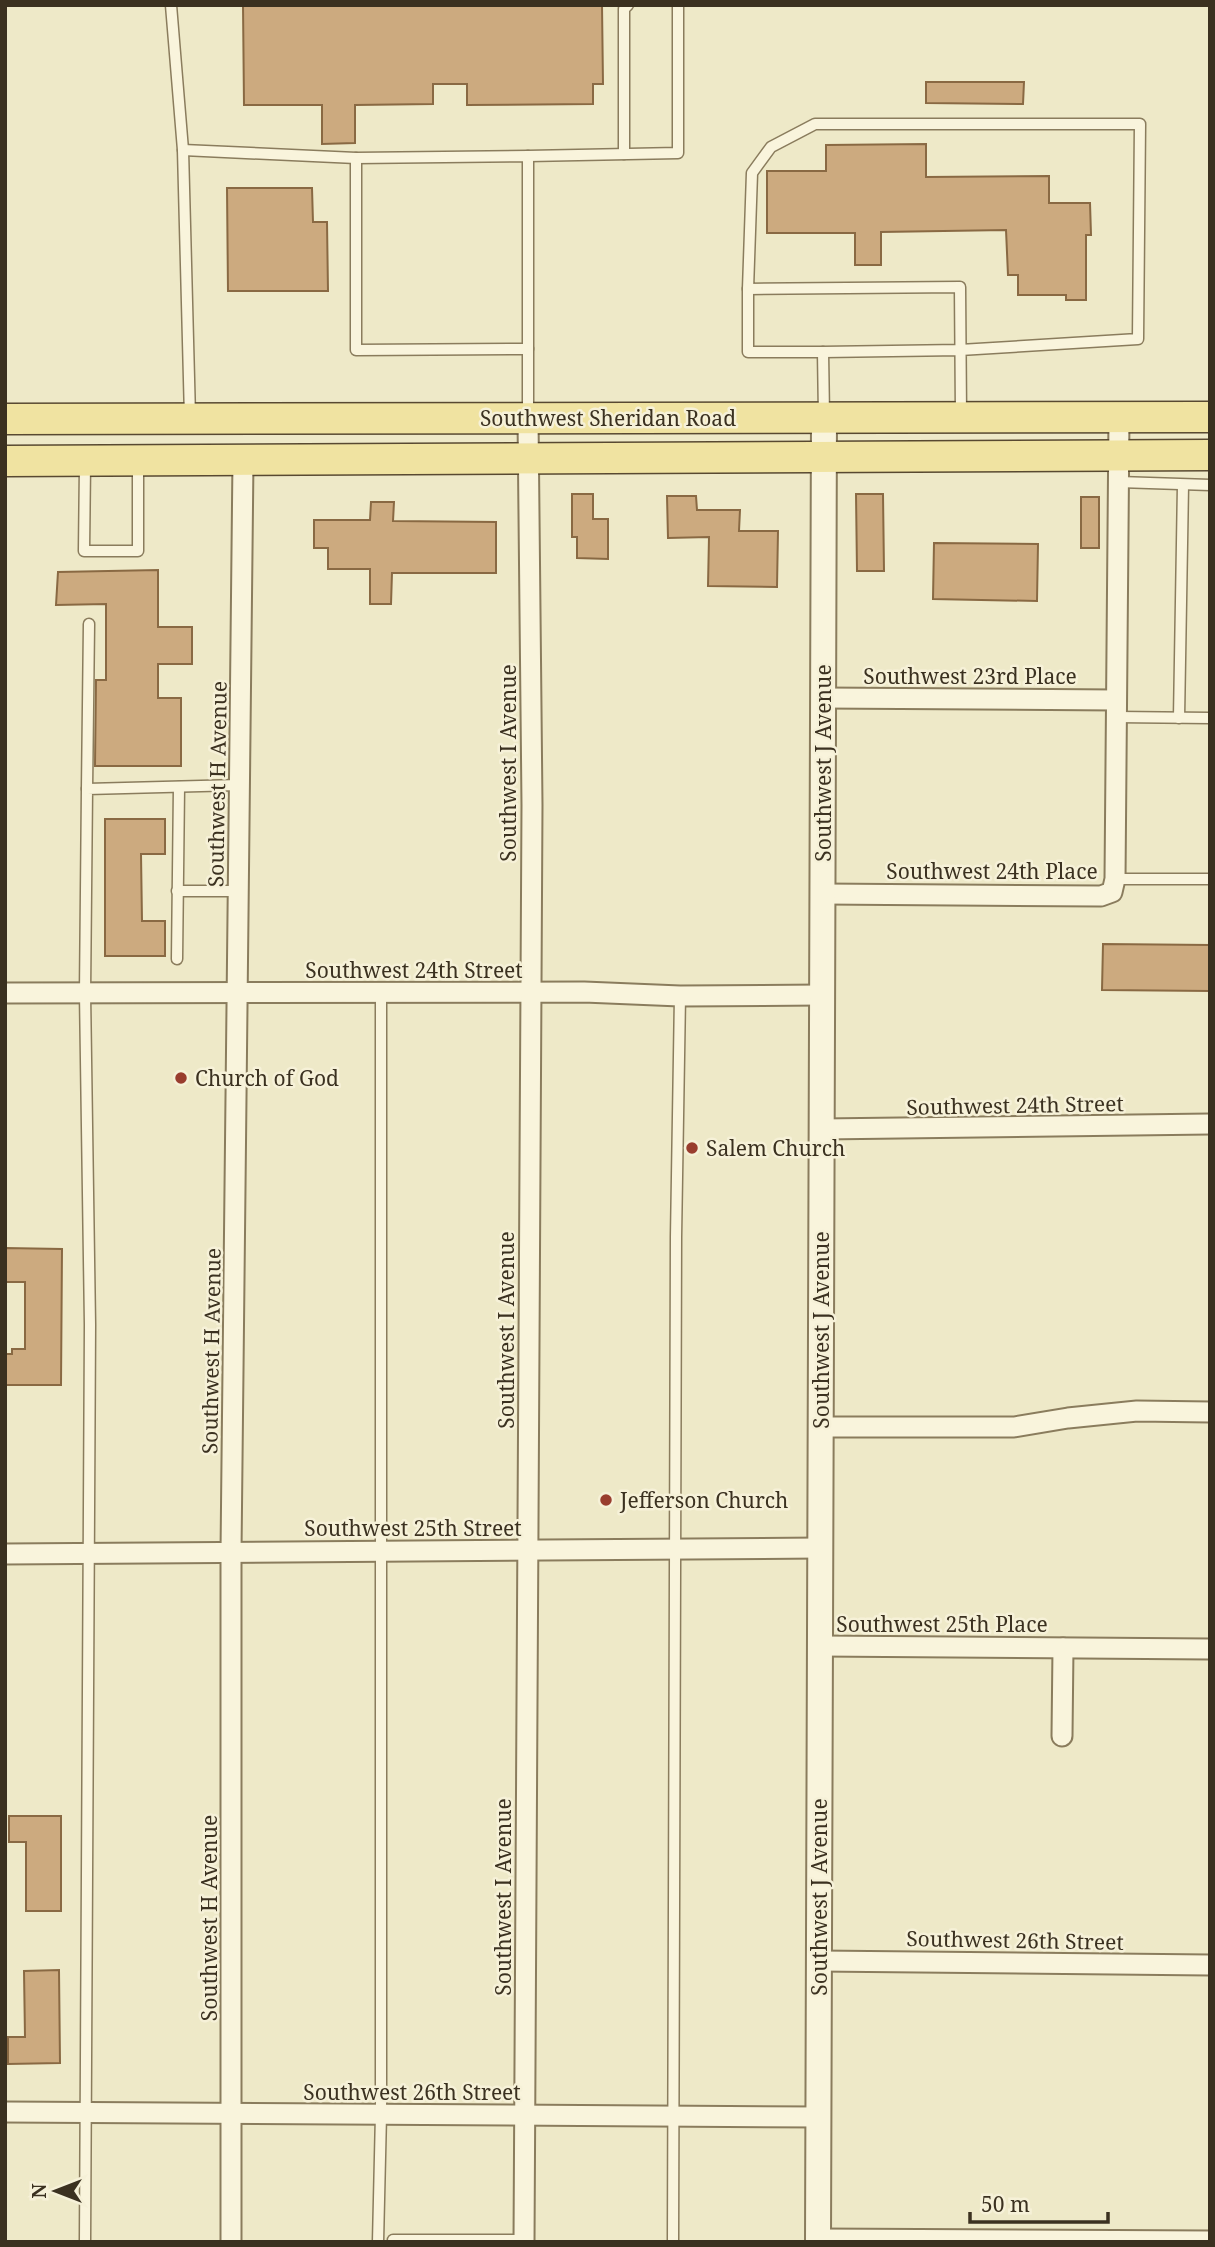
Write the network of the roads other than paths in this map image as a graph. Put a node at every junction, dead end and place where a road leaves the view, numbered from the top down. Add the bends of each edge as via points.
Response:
1 (171, 5) edge
2 (628, 5) edge
3 (678, 5) edge
4 (183, 150) junction
5 (624, 154) junction
6 (528, 156) junction
7 (356, 158) junction
8 (748, 289) junction
9 (528, 349) junction
10 (960, 350) junction
11 (823, 352) junction
12 (961, 416) junction
13 (824, 417) junction
14 (1119, 417) junction
15 (1210, 417) edge
16 (190, 418) junction
17 (528, 418) junction
18 (5, 419) edge
19 (1210, 456) edge
20 (824, 457) junction
21 (528, 459) junction
22 (138, 460) junction
23 (243, 460) junction
24 (5, 461) edge
25 (85, 461) junction
26 (1119, 469) junction
27 (1182, 485) junction
28 (1210, 485) edge
29 (89, 624) dead end
30 (823, 698) junction
31 (1116, 708) junction
32 (1179, 718) junction
33 (1210, 718) edge
34 (239, 785) junction
35 (179, 788) junction
36 (87, 789) junction
37 (1115, 879) junction
38 (1210, 879) edge
39 (177, 891) junction
40 (238, 891) junction
41 (823, 894) junction
42 (177, 959) dead end
43 (381, 992) junction
44 (531, 992) junction
45 (5, 993) edge
46 (85, 993) junction
47 (237, 993) junction
48 (822, 995) junction
49 (680, 996) junction
50 (1210, 1125) edge
51 (822, 1129) junction
52 (1210, 1412) edge
53 (821, 1427) junction
54 (820, 1548) junction
55 (676, 1549) junction
56 (528, 1550) junction
57 (381, 1551) junction
58 (231, 1552) junction
59 (89, 1553) junction
60 (5, 1554) edge
61 (820, 1646) junction
62 (1063, 1648) junction
63 (1210, 1649) edge
64 (1062, 1736) dead end
65 (819, 1961) junction
66 (1210, 1965) edge
67 (5, 2112) edge
68 (86, 2112) junction
69 (231, 2113) junction
70 (381, 2115) junction
71 (524, 2116) junction
72 (675, 2116) junction
73 (819, 2117) junction
74 (393, 2240) dead end
75 (524, 2241) edge
76 (818, 2241) edge
77 (1210, 2241) edge
78 (85, 2242) edge
79 (231, 2242) edge
80 (378, 2242) edge
81 (673, 2242) edge

1 - 4 lane
2 - 5 lane via 624,9
3 - 5 lane via 678,153
4 - 7 lane
4 - 16 lane
5 - 6 lane
6 - 7 lane
6 - 9 lane
7 - 9 lane via 356,350
8 - 10 lane via 960,288
8 - 10 lane via 752,173 771,147 815,124 1140,124 1138,339
8 - 11 lane via 748,352
9 - 17 lane
10 - 11 lane
10 - 12 lane
11 - 13 lane
12 - 13 main road, Southwest Sheridan Road
12 - 14 main road, Southwest Sheridan Road
13 - 17 main road, Southwest Sheridan Road
13 - 20 street, Southwest J Avenue
14 - 15 main road, Southwest Sheridan Road
14 - 26 street, Southwest 24th Place
16 - 17 main road, Southwest Sheridan Road
16 - 18 main road, Southwest Sheridan Road
17 - 21 street, Southwest I Avenue
19 - 26 main road, Southwest Sheridan Road
20 - 21 main road, Southwest Sheridan Road
20 - 26 main road, Southwest Sheridan Road
20 - 30 street, Southwest J Avenue
21 - 23 main road, Southwest Sheridan Road
21 - 44 street, Southwest I Avenue
22 - 23 main road, Southwest Sheridan Road
22 - 25 main road, Southwest Sheridan Road
22 - 25 lane via 138,551 84,551
23 - 34 street, Southwest H Avenue
24 - 25 main road, Southwest Sheridan Road
26 - 27 lane
26 - 31 street, Southwest 24th Place
27 - 28 lane
27 - 32 lane
29 - 36 lane
30 - 31 street, Southwest 23rd Place
30 - 41 street, Southwest J Avenue
31 - 32 lane
31 - 37 street, Southwest 24th Place
32 - 33 lane
34 - 35 lane
34 - 40 street, Southwest H Avenue
35 - 36 lane
35 - 39 lane
36 - 46 lane
37 - 38 lane
37 - 41 street, Southwest 24th Place via 1112,892 1101,896
39 - 40 lane
39 - 42 lane
40 - 47 street, Southwest H Avenue
41 - 48 street, Southwest J Avenue
43 - 44 street, Southwest 24th Street
43 - 47 street, Southwest 24th Street
43 - 57 lane
44 - 49 street, Southwest 24th Street
44 - 56 street, Southwest I Avenue
45 - 46 street, Southwest 24th Street
46 - 47 street, Southwest 24th Street
46 - 59 lane
47 - 58 street, Southwest H Avenue
48 - 49 street, Southwest 24th Street
48 - 51 street, Southwest J Avenue
49 - 55 lane
50 - 51 street, Southwest 24th Street
51 - 53 street, Southwest J Avenue
52 - 53 street via 1137,1411 1014,1427
53 - 54 street, Southwest J Avenue
54 - 55 street, Southwest 25th Street
54 - 61 street, Southwest J Avenue
55 - 56 street, Southwest 25th Street
55 - 72 lane
56 - 57 street, Southwest 25th Street
56 - 71 street, Southwest I Avenue
57 - 58 street, Southwest 25th Street
57 - 70 lane
58 - 59 street, Southwest 25th Street
58 - 69 street, Southwest H Avenue
59 - 60 street, Southwest 25th Street
59 - 68 lane
61 - 62 street, Southwest 25th Place
61 - 65 street, Southwest J Avenue
62 - 63 street, Southwest 25th Place
62 - 64 street, Southwest 25th Place
65 - 66 street, Southwest 26th Street
65 - 73 street, Southwest J Avenue
67 - 68 street, Southwest 26th Street
68 - 69 street, Southwest 26th Street
68 - 78 lane
69 - 70 street, Southwest 26th Street
69 - 79 street, Southwest H Avenue
70 - 71 street, Southwest 26th Street
70 - 80 lane
71 - 72 street, Southwest 26th Street
71 - 75 street, Southwest I Avenue
72 - 73 street, Southwest 26th Street
72 - 81 lane
73 - 76 street, Southwest J Avenue
74 - 75 lane
76 - 77 street

